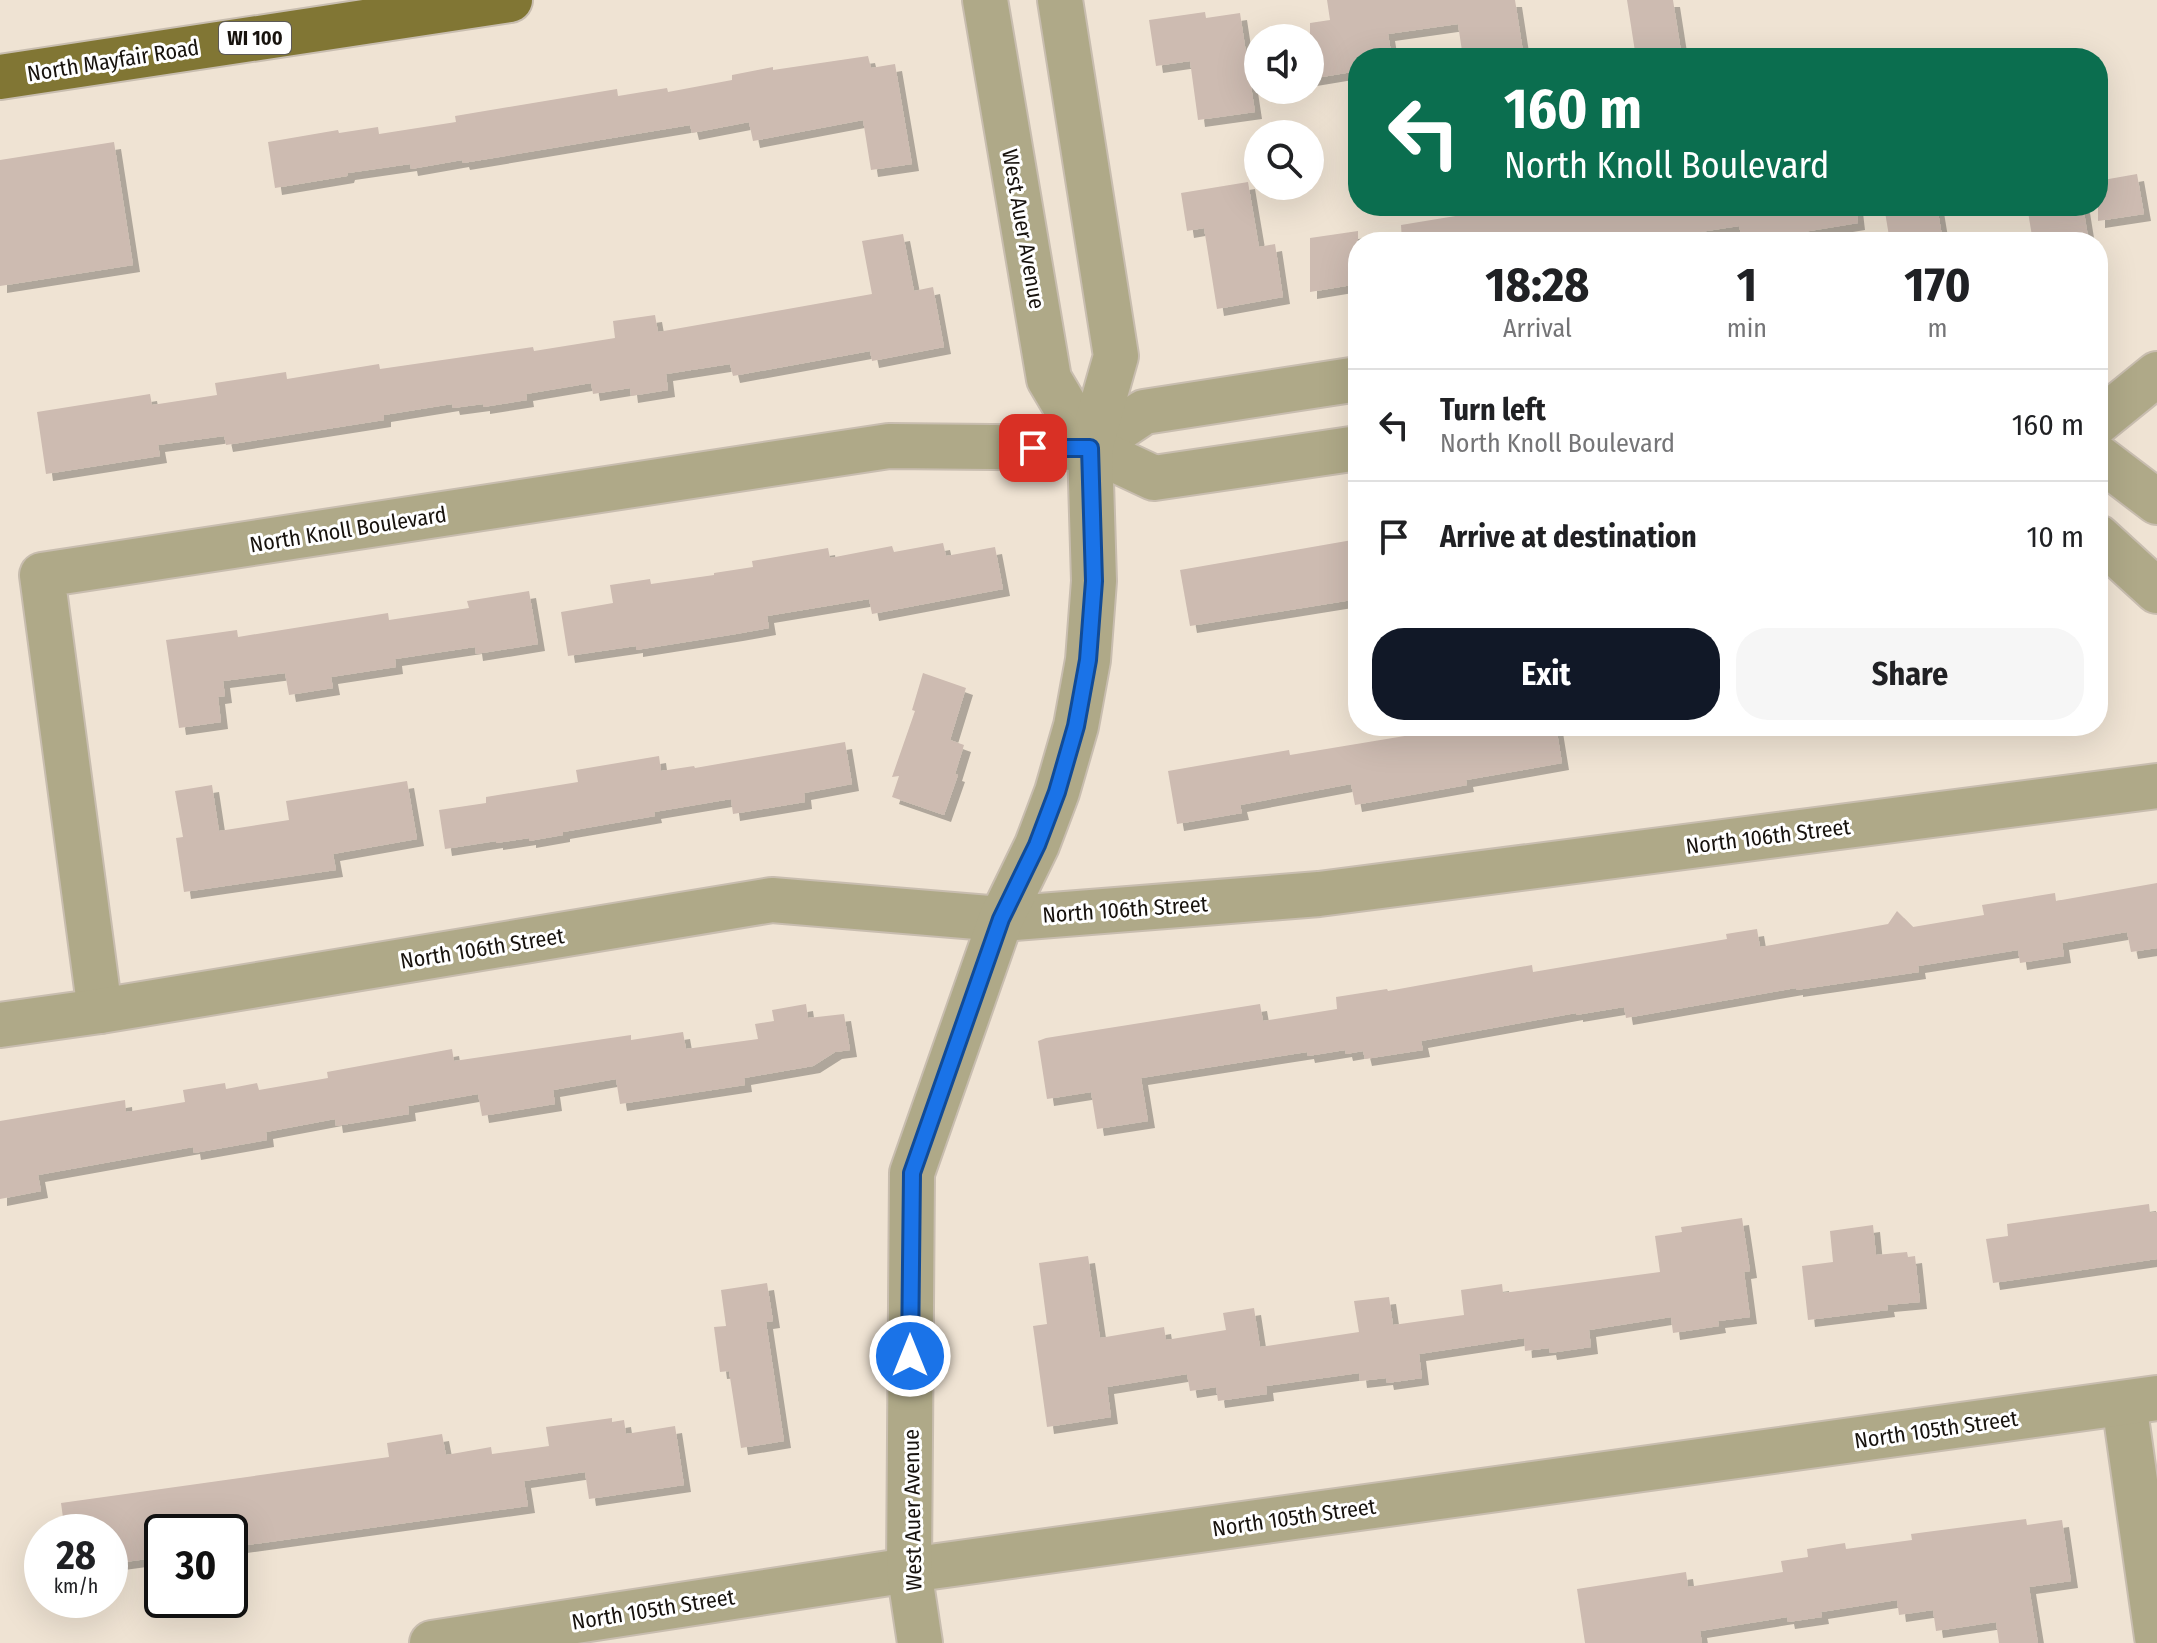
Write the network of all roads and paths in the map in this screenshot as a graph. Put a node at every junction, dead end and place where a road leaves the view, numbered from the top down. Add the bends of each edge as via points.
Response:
1 (510, 0) edge
2 (985, 0) edge
3 (1060, 0) edge
4 (0, 77) edge
5 (2157, 374) edge
6 (1348, 381) edge
7 (2108, 414) edge
8 (1090, 448) junction
9 (1348, 449) edge
10 (2108, 465) edge
11 (2157, 502) edge
12 (2108, 546) edge
13 (2157, 591) edge
14 (2157, 786) edge
15 (1001, 919) junction
16 (100, 1011) junction
17 (0, 1025) edge
18 (2141, 1400) edge
19 (909, 1570) junction
20 (2157, 1637) edge
21 (432, 1643) edge
22 (920, 1643) edge

1 - 4 main road, North Mayfair Road / WI 100
2 - 8 street, West Auer Avenue via 1049,379
3 - 8 street, West Auer Avenue via 1116,356
5 - 7 street
6 - 8 street via 1144,412
8 - 9 street, North Knoll Boulevard via 1154,478
8 - 15 street, West Auer Avenue via 1094,581 1076,726 1037,845
8 - 16 street, North Knoll Boulevard via 889,446 42,575
10 - 11 street
12 - 13 street
14 - 15 street, North 106th Street via 1319,894
15 - 16 street, North 106th Street via 772,900
15 - 19 street, West Auer Avenue via 912,1173
16 - 17 street, North 106th Street
18 - 19 street, North 105th Street
18 - 20 street
19 - 21 street, North 105th Street
19 - 22 street, West Auer Avenue

